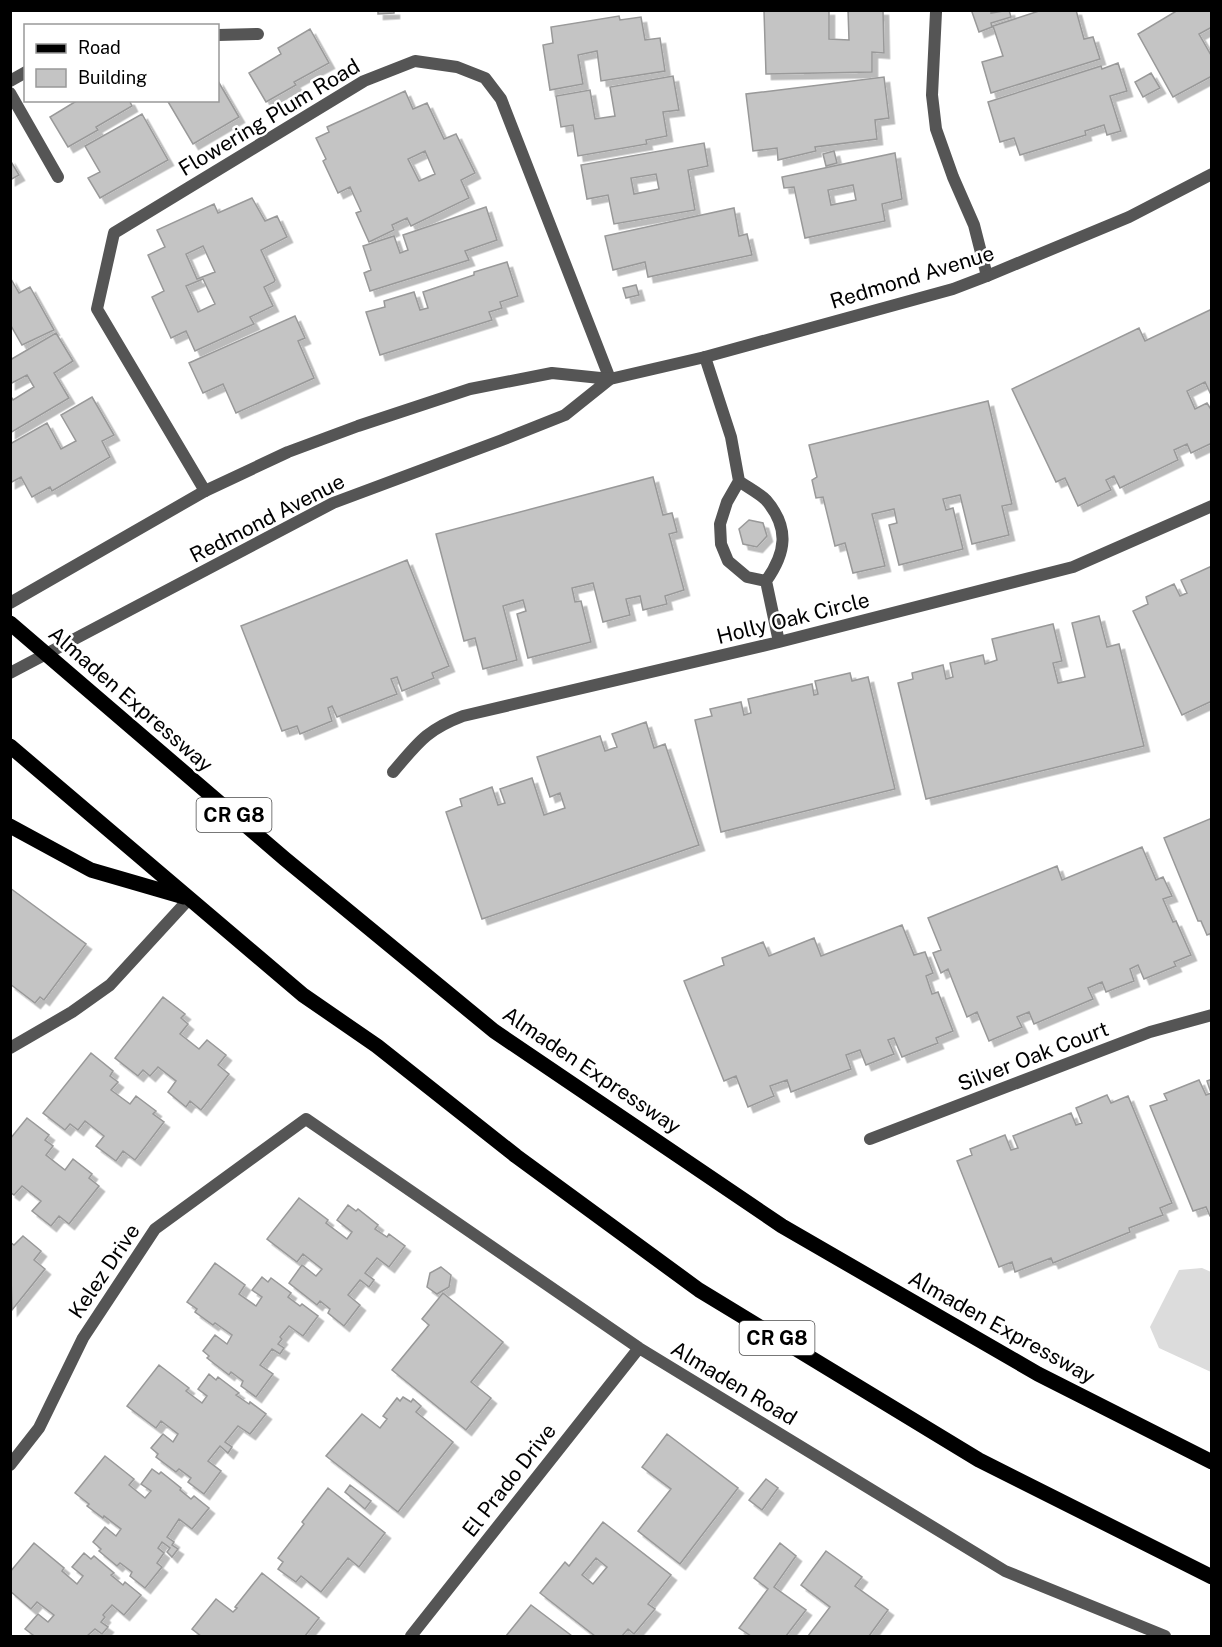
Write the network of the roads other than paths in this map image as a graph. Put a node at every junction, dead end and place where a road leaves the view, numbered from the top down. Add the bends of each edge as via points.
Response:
1 (936, 12) dead end
2 (258, 34) dead end
3 (219, 35) edge
4 (24, 73) edge
5 (10, 81) edge
6 (10, 93) edge
7 (1212, 174) edge
8 (58, 177) dead end
9 (987, 276) junction
10 (705, 357) junction
11 (610, 379) junction
12 (739, 481) junction
13 (205, 490) junction
14 (1212, 506) edge
15 (766, 581) junction
16 (10, 603) edge
17 (10, 623) edge
18 (779, 642) junction
19 (46, 654) junction
20 (10, 673) edge
21 (10, 746) edge
22 (393, 772) dead end
23 (10, 826) edge
24 (189, 899) junction
25 (1212, 1015) edge
26 (10, 1048) edge
27 (306, 1119) joint
28 (870, 1139) dead end
29 (639, 1348) junction
30 (1212, 1462) edge
31 (10, 1465) edge
32 (1212, 1577) edge
33 (411, 1636) edge
34 (1165, 1636) edge

1 - 9 street via 932,95 936,129 974,225
2 - 3 street
4 - 5 street
6 - 8 street
7 - 9 street, Redmond Avenue via 1130,217
9 - 10 street, Redmond Avenue via 953,289
10 - 11 street, Redmond Avenue
10 - 12 street
11 - 13 street, Redmond Avenue via 552,373 470,389 288,452
11 - 13 street, Flowering Plum Road via 501,99 485,78 458,67 415,61 363,81 114,232 97,309
11 - 19 street, Redmond Avenue via 565,415 333,503
12 - 15 street via 765,500 782,525 783,545 778,564
12 - 15 street via 720,524 721,544 728,561 747,577
13 - 16 street, Redmond Avenue
14 - 18 street, Holly Oak Circle via 1073,567
15 - 18 street
17 - 19 main road, Almaden Expressway / CR G8
18 - 22 street, Holly Oak Circle via 463,716 420,740
19 - 20 street, Redmond Avenue
19 - 30 main road, Almaden Expressway / CR G8 via 494,1031 782,1226 1038,1374
21 - 24 main road, CR G8
23 - 24 main road via 91,870
24 - 26 street via 110,985
24 - 32 main road, CR G8 via 303,995 377,1046 516,1156 699,1290 979,1460
25 - 28 street, Silver Oak Court via 1150,1032
27 - 29 street, Almaden Road
27 - 31 street, Kelez Drive via 155,1230 83,1338 39,1428
29 - 33 street, El Prado Drive
29 - 34 street, Almaden Road via 1005,1571

